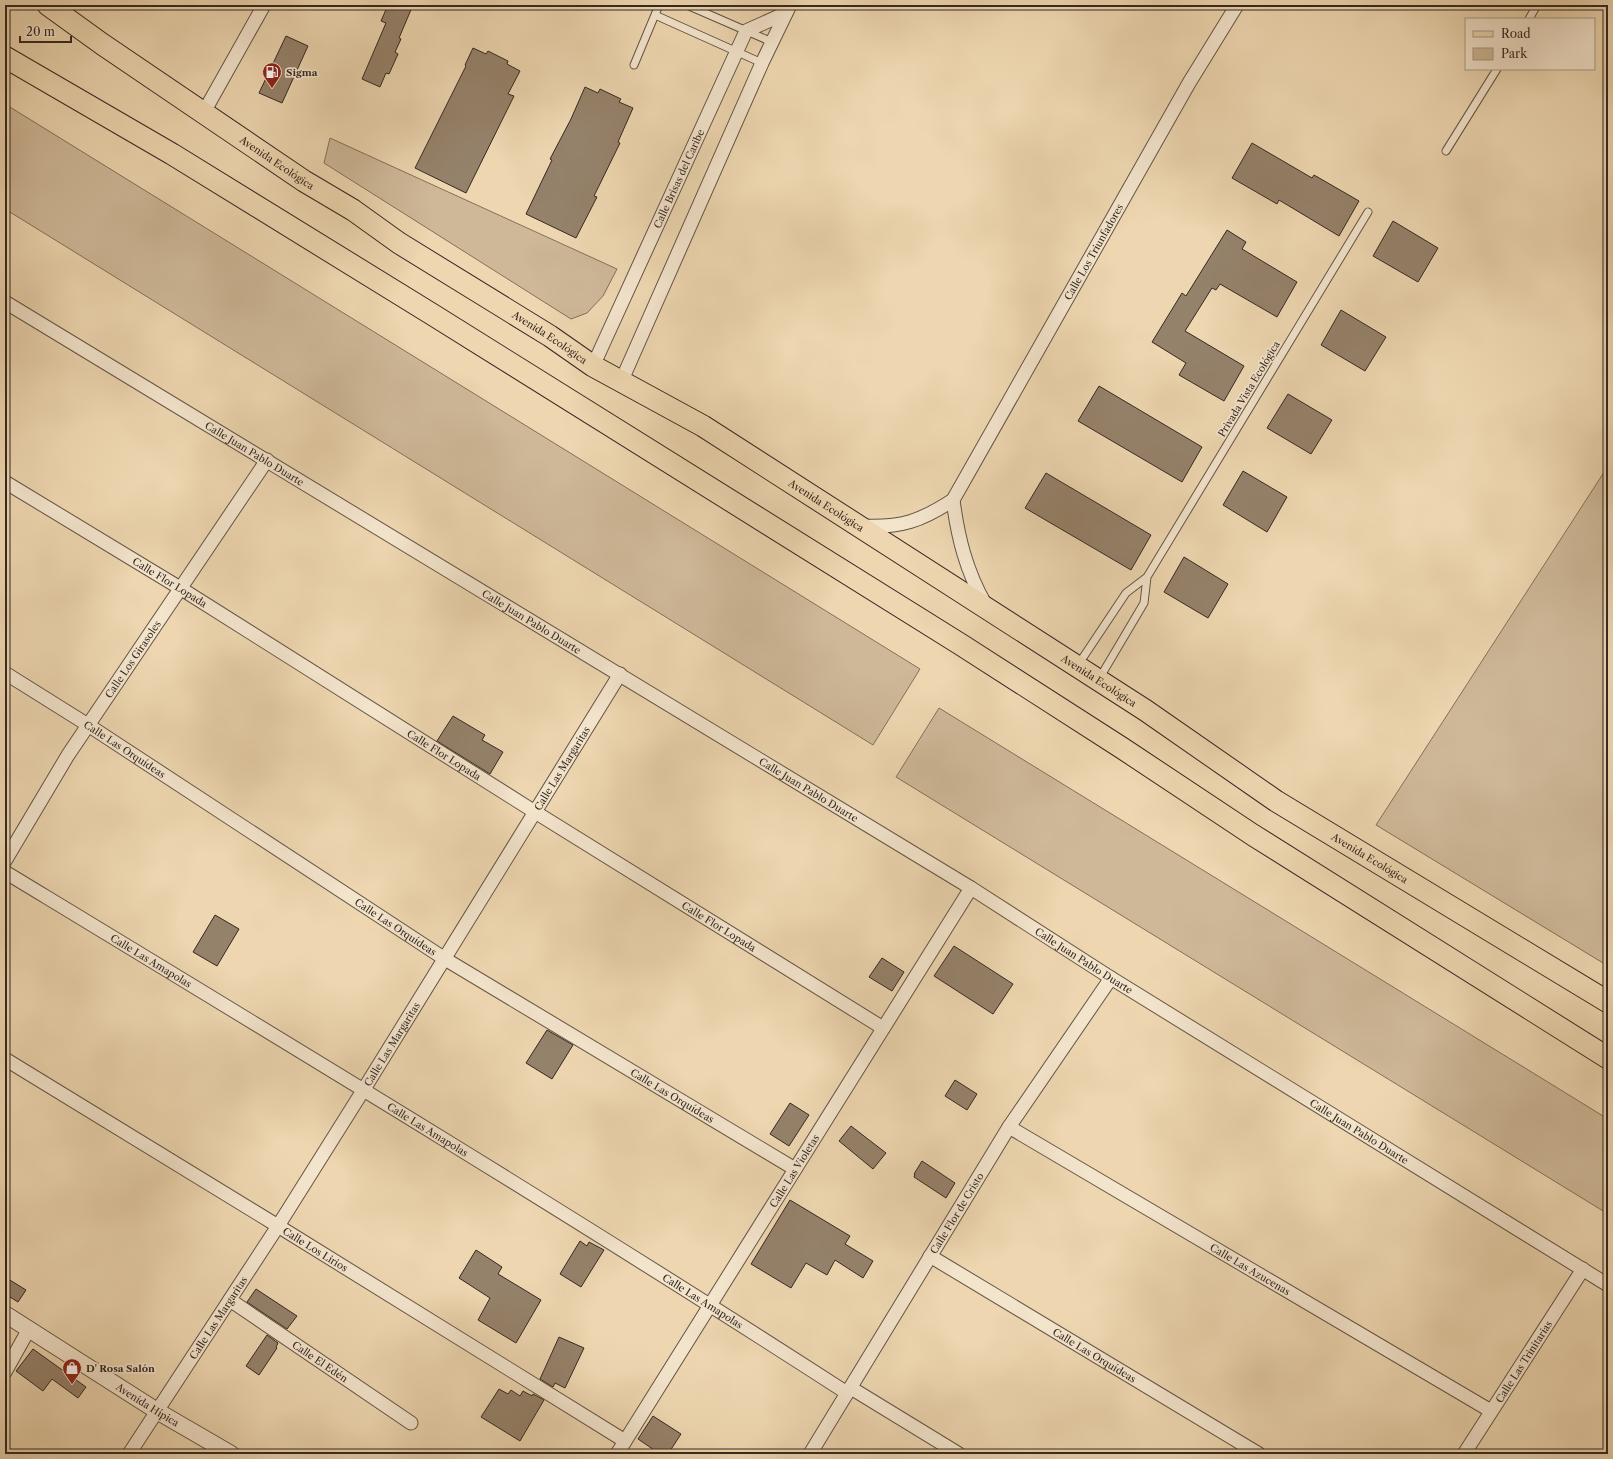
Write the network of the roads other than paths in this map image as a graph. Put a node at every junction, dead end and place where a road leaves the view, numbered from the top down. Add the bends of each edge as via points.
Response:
1 (48, 5) edge
2 (264, 5) edge
3 (660, 5) edge
4 (686, 5) edge
5 (1237, 5) edge
6 (1537, 5) edge
7 (788, 9) edge
8 (655, 15) junction
9 (1529, 18) edge
10 (746, 30) junction
11 (772, 42) junction
12 (737, 52) junction
13 (5, 57) edge
14 (762, 63) junction
15 (634, 65) dead end
16 (1496, 70) edge
17 (204, 112) junction
18 (1446, 150) dead end
19 (1368, 212) dead end
20 (5, 302) edge
21 (593, 366) junction
22 (621, 382) junction
23 (267, 460) junction
24 (5, 482) edge
25 (953, 500) junction
26 (856, 526) junction
27 (1147, 577) junction
28 (180, 588) junction
29 (988, 609) junction
30 (1078, 666) junction
31 (5, 673) edge
32 (620, 674) junction
33 (1098, 680) junction
34 (88, 725) junction
35 (535, 812) junction
36 (5, 861) edge
37 (5, 872) edge
38 (971, 888) junction
39 (445, 960) junction
40 (1111, 978) junction
41 (1608, 1002) edge
42 (883, 1028) junction
43 (1608, 1058) edge
44 (5, 1059) edge
45 (364, 1089) junction
46 (1009, 1127) junction
47 (795, 1169) junction
48 (278, 1226) junction
49 (930, 1256) junction
50 (1583, 1269) junction
51 (1608, 1285) edge
52 (230, 1300) junction
53 (710, 1304) junction
54 (5, 1314) edge
55 (29, 1329) junction
56 (5, 1372) edge
57 (849, 1390) junction
58 (157, 1411) junction
59 (1491, 1411) junction
60 (411, 1423) dead end
61 (623, 1449) edge
62 (129, 1454) edge
63 (231, 1454) edge
64 (810, 1454) edge
65 (959, 1454) edge
66 (1259, 1454) edge
67 (1464, 1454) edge

1 - 17 main road, Avenida Ecológica
2 - 17 street
3 - 8 lane
4 - 10 lane
5 - 25 street, Calle Los Triunfadores via 1189,83
6 - 9 lane
7 - 10 street
7 - 11 street
8 - 12 lane
8 - 15 lane
10 - 11 lane
10 - 12 street, Calle Brisas del Caribe
11 - 14 street
12 - 14 lane
12 - 21 street, Calle Brisas del Caribe
13 - 43 main road via 172,154 430,313 960,644 1253,835
14 - 22 street
16 - 18 lane
17 - 21 main road, Avenida Ecológica via 304,181 550,336
19 - 27 lane, Privada Vista Ecológica
20 - 23 street, Calle Juan Pablo Duarte
21 - 22 main road, Avenida Ecológica
22 - 26 main road, Avenida Ecológica via 703,426
23 - 28 street, Calle Los Girasoles
23 - 32 street, Calle Juan Pablo Duarte
24 - 28 street, Calle Flor Lopada
25 - 26 street, Calle Los Triunfadores via 931,514 908,523 883,527
25 - 29 street via 964,557 974,584
26 - 29 main road, Avenida Ecológica
27 - 30 lane, Privada Vista Ecológica via 1126,593
27 - 33 lane, Privada Vista Ecológica via 1144,603
28 - 34 street, Calle Los Girasoles
28 - 35 street, Calle Flor Lopada
29 - 30 main road, Avenida Ecológica
30 - 33 main road, Avenida Ecológica
31 - 34 street, Calle Las Orquídeas
32 - 35 street, Calle Las Margaritas
32 - 38 street, Calle Juan Pablo Duarte
33 - 41 main road, Avenida Ecológica via 1146,710 1276,801
34 - 36 street, Calle Los Girasoles
34 - 39 street, Calle Las Orquídeas
35 - 39 street, Calle Las Margaritas
35 - 42 street, Calle Flor Lopada
37 - 45 street, Calle Las Amapolas
38 - 40 street, Calle Juan Pablo Duarte
38 - 42 street, Calle Las Violetas
39 - 45 street, Calle Las Margaritas
39 - 47 street, Calle Las Orquídeas
40 - 46 street, Calle Flor de Cristo
40 - 50 street, Calle Juan Pablo Duarte
42 - 47 street, Calle Las Violetas
44 - 48 street, Calle Los Lirios
45 - 48 street, Calle Las Margaritas
45 - 53 street, Calle Las Amapolas
46 - 49 street, Calle Flor de Cristo
46 - 59 street, Calle Las Azucenas
47 - 53 street, Calle Las Violetas
48 - 52 street, Calle Las Margaritas
48 - 61 street, Calle Los Lirios
49 - 57 street, Calle Flor de Cristo
49 - 66 street, Calle Las Orquídeas
50 - 51 street, Calle Juan Pablo Duarte
50 - 59 street, Calle Las Trinitarias
52 - 58 street, Calle Las Margaritas
52 - 60 street, Calle El Edén
53 - 57 street, Calle Las Amapolas
53 - 61 street, Calle Las Violetas
54 - 55 street, Avenida Hípica
55 - 56 street
55 - 58 street, Avenida Hípica
57 - 64 street, Calle Flor de Cristo
57 - 65 street, Calle Las Amapolas
58 - 62 street, Calle Las Margaritas
58 - 63 street, Avenida Hípica
59 - 67 street, Calle Las Trinitarias

